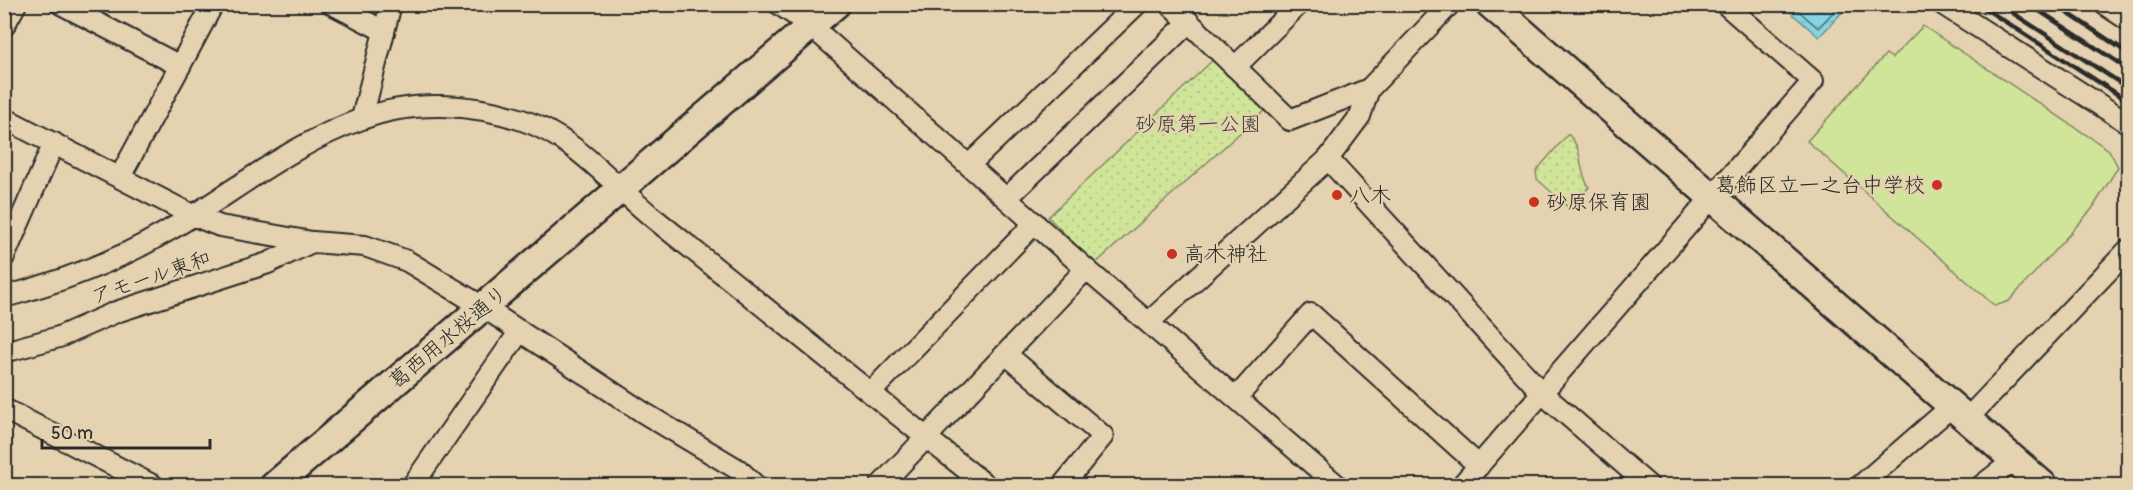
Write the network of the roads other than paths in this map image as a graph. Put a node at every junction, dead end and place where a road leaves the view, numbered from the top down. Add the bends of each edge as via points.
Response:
1 (15, 4) edge
2 (61, 4) edge
3 (213, 4) edge
4 (332, 4) edge
5 (392, 4) edge
6 (779, 4) edge
7 (836, 4) edge
8 (1137, 4) edge
9 (1170, 4) edge
10 (1299, 4) edge
11 (1450, 4) edge
12 (1490, 4) edge
13 (1725, 4) edge
14 (1942, 4) edge
15 (2104, 4) edge
16 (2128, 20) edge
17 (1188, 22) junction
18 (4, 26) edge
19 (811, 26) junction
20 (384, 31) junction
21 (180, 66) junction
22 (1235, 67) junction
23 (1369, 89) junction
24 (4, 118) edge
25 (362, 118) junction
26 (2128, 123) edge
27 (54, 143) junction
28 (1328, 159) junction
29 (969, 165) junction
30 (120, 177) junction
31 (622, 188) junction
32 (1713, 196) junction
33 (1007, 198) junction
34 (192, 215) junction
35 (1035, 223) junction
36 (312, 242) junction
37 (4, 257) edge
38 (2126, 258) edge
39 (1086, 269) junction
40 (4, 297) edge
41 (483, 307) junction
42 (1149, 322) junction
43 (520, 331) junction
44 (4, 352) edge
45 (1006, 355) junction
46 (871, 392) junction
47 (1542, 393) junction
48 (1237, 397) junction
49 (4, 409) edge
50 (1960, 412) junction
51 (926, 437) junction
52 (2015, 460) junction
53 (1479, 466) junction
54 (1327, 482) edge
55 (154, 486) edge
56 (274, 486) edge
57 (412, 486) edge
58 (756, 486) edge
59 (880, 486) edge
60 (987, 486) edge
61 (1062, 486) edge
62 (1461, 486) edge
63 (1649, 486) edge
64 (1860, 486) edge
65 (1981, 486) edge
66 (2044, 486) edge

1 - 18 street
2 - 21 street
3 - 21 street
4 - 20 street
5 - 20 street
6 - 19 street
7 - 19 street, 葛西用水桜通り
8 - 29 street
9 - 17 street
10 - 22 street
11 - 23 street
12 - 32 street
13 - 32 street via 1814,81
14 - 26 street
15 - 16 street
17 - 22 street
17 - 33 street
19 - 29 street
19 - 31 street, 葛西用水桜通り
20 - 25 street
21 - 30 street
22 - 23 street via 1290,120
23 - 28 street via 1360,116
24 - 27 street
25 - 31 street via 446,105 524,120 579,150
25 - 34 street via 309,144
27 - 30 street
27 - 37 street
28 - 42 street
28 - 47 street
29 - 33 street
30 - 34 street
31 - 41 street, 葛西用水桜通り
31 - 46 street via 635,203
32 - 47 street
32 - 50 street
33 - 35 street
34 - 36 street via 220,226
34 - 40 street via 109,262
35 - 39 street
35 - 46 street
36 - 41 street via 364,246 407,261
36 - 44 street, アモール東和 via 268,263 116,312 59,337
38 - 50 street
39 - 42 street
39 - 45 street
41 - 43 street
41 - 56 street, 葛西用水桜通り
42 - 48 street
43 - 57 street
43 - 58 street via 738,470
45 - 51 street
45 - 61 street via 1103,436
46 - 51 street
47 - 53 street
47 - 63 street
48 - 53 street via 1311,314
48 - 54 street
49 - 55 street
50 - 52 street
50 - 64 street
51 - 59 street
51 - 60 street
52 - 65 street
52 - 66 street
53 - 62 street

